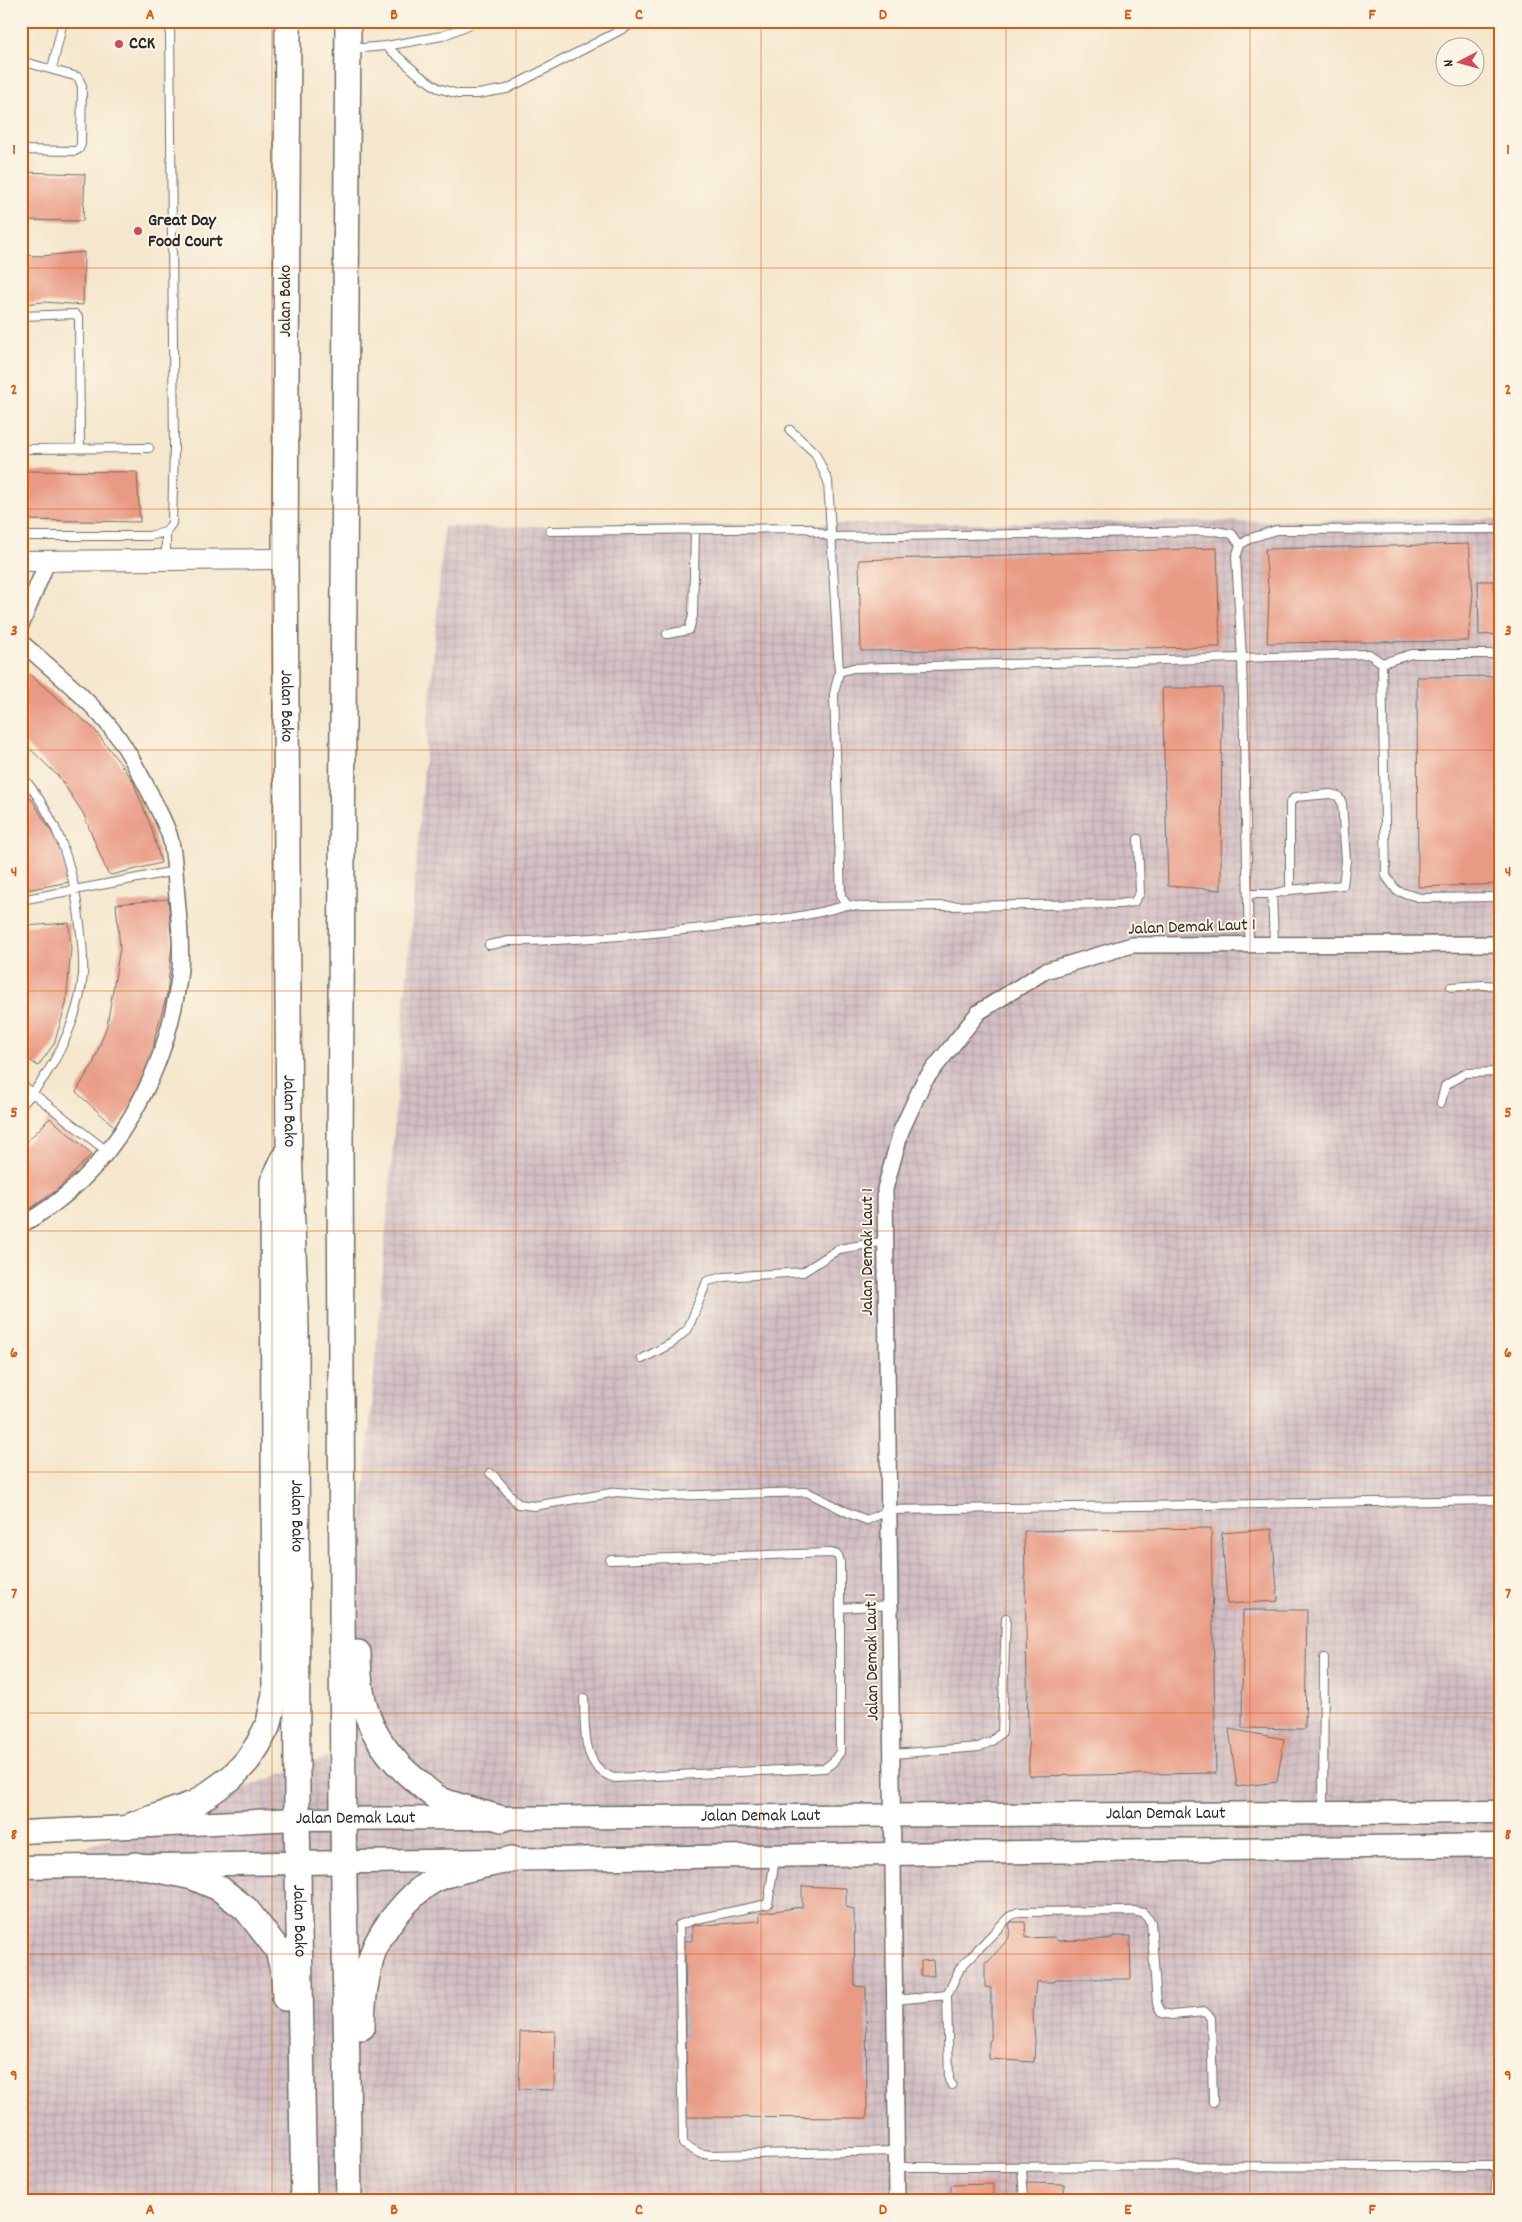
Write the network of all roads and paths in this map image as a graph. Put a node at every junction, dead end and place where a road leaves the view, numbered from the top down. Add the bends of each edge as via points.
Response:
1 (63, 21) edge
2 (168, 21) edge
3 (288, 21) edge
4 (348, 21) edge
5 (478, 21) edge
6 (638, 21) edge
7 (386, 46) junction
8 (348, 49) junction
9 (21, 61) edge
10 (52, 69) junction
11 (21, 150) edge
12 (21, 316) edge
13 (790, 430) dead end
14 (80, 448) junction
15 (149, 448) dead end
16 (21, 449) edge
17 (1501, 529) edge
18 (695, 530) junction
19 (166, 532) junction
20 (550, 532) dead end
21 (21, 536) edge
22 (830, 538) junction
23 (1240, 545) junction
24 (285, 559) junction
25 (48, 560) junction
26 (166, 560) junction
27 (21, 561) edge
28 (21, 625) edge
29 (667, 634) dead end
30 (21, 642) edge
31 (1501, 654) edge
32 (1242, 658) junction
33 (1382, 663) junction
34 (839, 672) junction
35 (21, 775) edge
36 (1138, 839) dead end
37 (174, 871) junction
38 (76, 890) junction
39 (1290, 890) junction
40 (1248, 894) junction
41 (1272, 894) junction
42 (1501, 897) edge
43 (21, 900) edge
44 (847, 905) junction
45 (1249, 944) junction
46 (1274, 944) junction
47 (1501, 944) edge
48 (489, 945) dead end
49 (1501, 986) edge
50 (1451, 987) dead end
51 (1501, 1072) edge
52 (21, 1084) edge
53 (33, 1093) junction
54 (1441, 1103) dead end
55 (21, 1106) edge
56 (340, 1145) junction
57 (289, 1149) junction
58 (108, 1152) junction
59 (21, 1225) edge
60 (886, 1240) junction
61 (642, 1359) dead end
62 (490, 1474) dead end
63 (1501, 1500) edge
64 (889, 1510) junction
65 (610, 1560) dead end
66 (890, 1605) junction
67 (840, 1608) junction
68 (1006, 1618) dead end
69 (1324, 1658) dead end
70 (584, 1698) dead end
71 (893, 1754) junction
72 (1501, 1812) edge
73 (1323, 1813) junction
74 (894, 1816) junction
75 (502, 1819) junction
76 (297, 1820) junction
77 (343, 1820) junction
78 (133, 1825) junction
79 (21, 1832) edge
80 (1501, 1845) edge
81 (894, 1854) junction
82 (776, 1856) junction
83 (512, 1859) junction
84 (298, 1861) junction
85 (344, 1861) junction
86 (135, 1865) junction
87 (21, 1867) edge
88 (947, 1995) junction
89 (896, 2000) junction
90 (952, 2085) dead end
91 (1212, 2102) dead end
92 (897, 2151) junction
93 (1499, 2166) edge
94 (897, 2167) junction
95 (1022, 2168) junction
96 (289, 2201) edge
97 (304, 2201) edge
98 (349, 2201) edge
99 (359, 2201) edge
100 (897, 2201) edge
101 (1024, 2201) edge
102 (1495, 2201) edge

1 - 10 lane
2 - 19 lane via 174,448 172,523
3 - 24 main road, Jalan Bako
4 - 8 main road
5 - 7 lane via 442,36
6 - 7 lane via 507,89 478,94 458,94 438,88 419,76
7 - 8 lane
8 - 56 main road
9 - 10 lane
10 - 11 lane via 81,80 81,144 75,151
12 - 14 lane via 75,314 79,318
13 - 22 lane via 815,453 828,481
14 - 15 lane
14 - 16 lane
17 - 23 lane via 1276,530
18 - 20 lane
18 - 22 lane via 807,528
18 - 29 lane via 693,616 689,630
19 - 21 lane via 149,536
19 - 26 lane
22 - 23 lane via 1216,531 1232,534
22 - 34 lane
23 - 32 lane via 1236,558
24 - 26 street
24 - 57 main road, Jalan Bako
25 - 26 street
25 - 27 street
25 - 28 street
30 - 37 street via 80,694 118,737 169,834
31 - 33 lane via 1412,654
32 - 33 lane via 1369,654
32 - 34 lane via 853,668
32 - 40 lane
33 - 42 lane via 1386,876 1397,891 1421,898
34 - 44 lane via 834,694 840,896
35 - 38 lane via 45,808 56,830
36 - 44 lane via 1140,893 1134,902
37 - 38 lane
37 - 58 street via 180,941 175,1002 154,1073 131,1118
38 - 43 lane
38 - 53 lane via 83,951 80,992 65,1040
39 - 39 lane via 1343,885 1346,861 1342,803 1338,796 1295,797 1290,803
39 - 41 lane
40 - 41 lane
40 - 45 lane
41 - 46 lane
44 - 48 lane via 818,914 758,923
45 - 46 street, Jalan Demak Laut 1
45 - 60 street, Jalan Demak Laut 1 via 1132,945 1045,971 979,1012 924,1081 901,1131 885,1189
46 - 47 street, Jalan Demak Laut 1
49 - 50 lane
51 - 54 lane via 1465,1073 1445,1086
52 - 53 lane
53 - 55 lane
53 - 58 lane
56 - 75 main road via 352,1180 358,1672 362,1700 386,1752 402,1769 441,1800
56 - 77 main road
57 - 76 main road, Jalan Bako via 296,1327
57 - 78 main road via 273,1182 275,1694 269,1723 247,1762 232,1777 196,1803
58 - 59 street via 71,1189
60 - 61 lane via 839,1249 803,1272 707,1281 688,1329 672,1343
60 - 64 street, Jalan Demak Laut 1
62 - 64 lane via 518,1504 534,1506 617,1492 664,1496 807,1492 867,1520
63 - 64 lane
64 - 66 street, Jalan Demak Laut 1
65 - 67 lane via 831,1553 838,1555 840,1562
66 - 67 lane
66 - 71 street, Jalan Demak Laut 1
67 - 70 lane via 840,1752 834,1762 824,1768 614,1778 593,1762 587,1744
68 - 71 lane via 1002,1732 979,1746
69 - 73 lane
71 - 74 street, Jalan Demak Laut 1
72 - 73 main road, Jalan Demak Laut
73 - 74 main road, Jalan Demak Laut
74 - 75 main road, Jalan Demak Laut
74 - 81 street, Jalan Demak Laut 1
75 - 77 main road, Jalan Demak Laut
76 - 77 main road, Jalan Demak Laut
76 - 78 main road, Jalan Demak Laut
76 - 84 main road, Jalan Bako
77 - 85 main road
78 - 79 main road, Jalan Demak Laut
80 - 81 main road, Jalan Demak Laut
81 - 82 main road, Jalan Demak Laut
81 - 89 street, Jalan Demak Laut 1
82 - 83 main road, Jalan Demak Laut
82 - 92 lane via 768,1904 679,1925 683,2144 699,2153 710,2154
83 - 85 main road, Jalan Demak Laut
83 - 99 main road via 435,1879 419,1890 400,1907 371,1957 362,2000
84 - 85 main road, Jalan Demak Laut
84 - 86 main road, Jalan Demak Laut
84 - 97 main road, Jalan Bako
85 - 98 main road
86 - 87 main road, Jalan Demak Laut
86 - 96 main road via 193,1877 219,1888 246,1909 278,1950 284,1975
88 - 89 lane
88 - 90 lane via 949,2080
88 - 91 lane via 960,1968 1009,1917 1018,1912 1143,1913 1151,1922 1157,2004 1162,2013 1204,2012 1211,2018
89 - 92 street, Jalan Demak Laut 1
92 - 94 street, Jalan Demak Laut 1
93 - 95 lane
93 - 102 lane
94 - 95 lane
94 - 100 street, Jalan Demak Laut 1
95 - 101 lane

